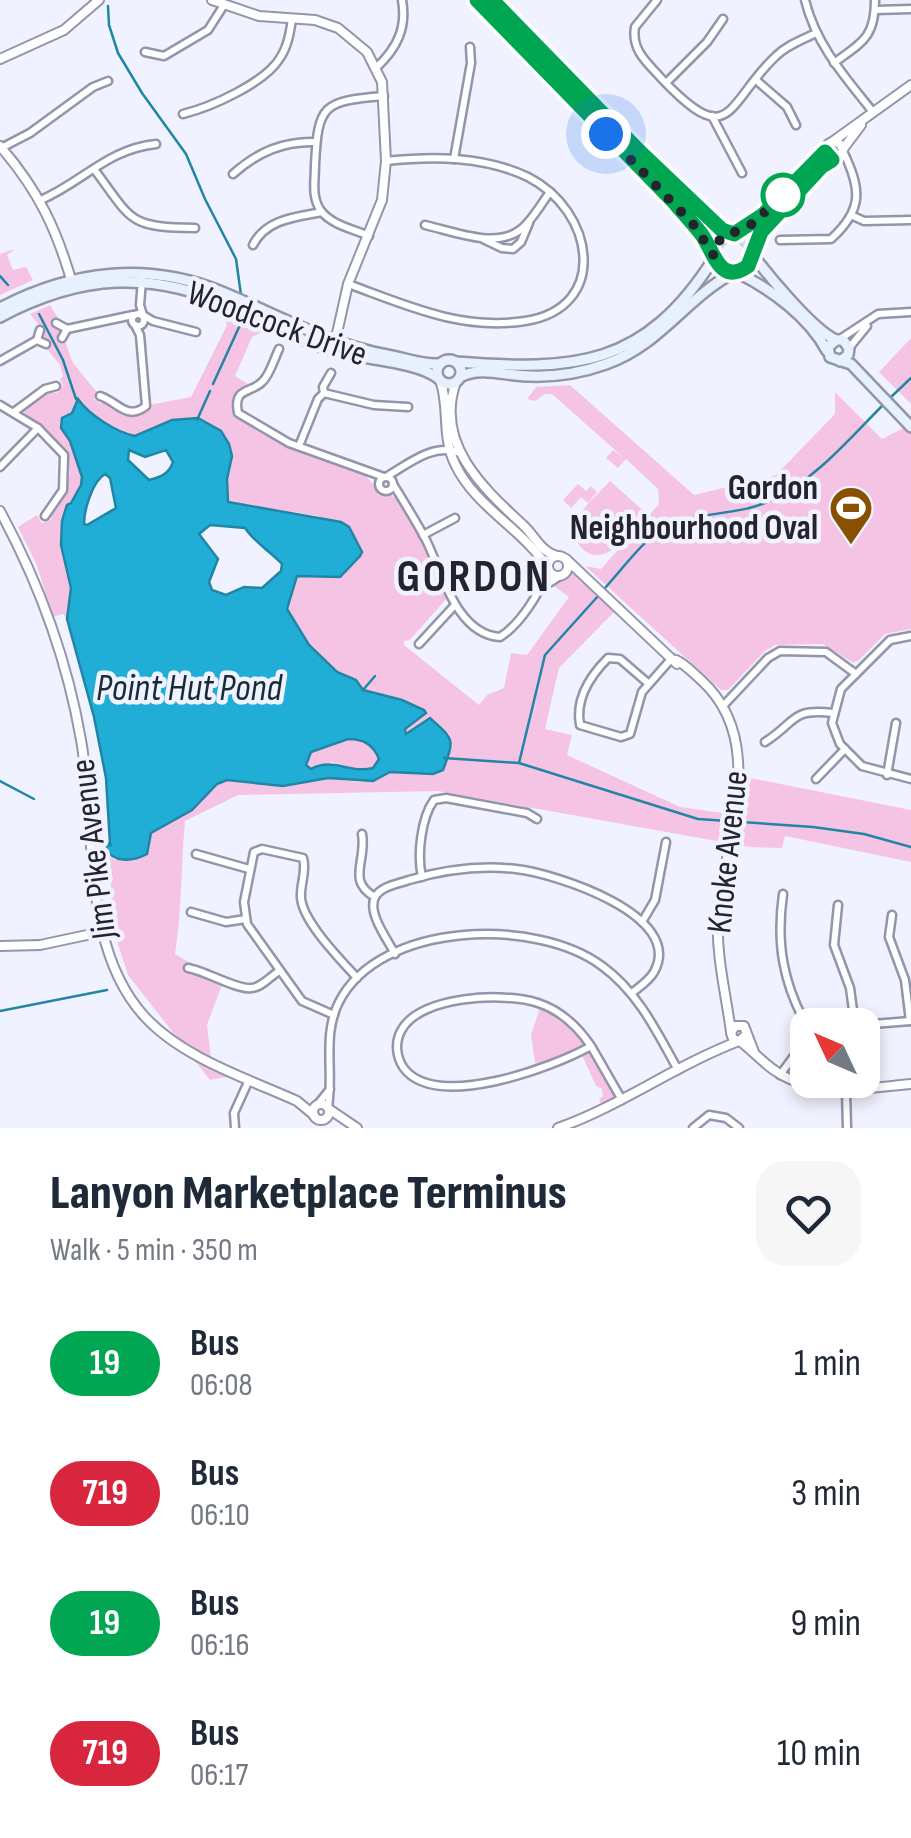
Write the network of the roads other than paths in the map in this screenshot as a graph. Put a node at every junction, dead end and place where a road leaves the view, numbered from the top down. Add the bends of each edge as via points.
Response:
1 (99, 0) edge
2 (212, 0) edge
3 (402, 0) edge
4 (477, 0) edge
5 (492, 0) edge
6 (657, 0) edge
7 (805, 0) edge
8 (875, 0) edge
9 (224, 5) junction
10 (911, 9) edge
11 (875, 10) junction
12 (292, 18) junction
13 (723, 19) dead end
14 (816, 33) junction
15 (470, 48) dead end
16 (146, 52) dead end
17 (0, 60) edge
18 (834, 63) junction
19 (377, 67) junction
20 (756, 80) junction
21 (108, 81) dead end
22 (666, 83) junction
23 (911, 85) edge
24 (385, 96) junction
25 (872, 113) junction
26 (183, 114) dead end
27 (712, 116) junction
28 (796, 125) dead end
29 (316, 142) junction
30 (832, 142) junction
31 (156, 144) dead end
32 (1, 147) edge
33 (843, 150) junction
34 (825, 152) junction
35 (454, 159) junction
36 (834, 160) junction
37 (386, 161) junction
38 (850, 166) junction
39 (94, 169) junction
40 (742, 173) dead end
41 (233, 174) dead end
42 (550, 192) junction
43 (41, 200) junction
44 (537, 210) junction
45 (322, 212) junction
46 (853, 216) junction
47 (911, 220) edge
48 (425, 224) dead end
49 (195, 228) dead end
50 (469, 234) junction
51 (732, 234) junction
52 (370, 236) junction
53 (780, 240) dead end
54 (252, 245) dead end
55 (752, 251) junction
56 (714, 257) junction
57 (735, 273) junction
58 (142, 277) junction
59 (70, 284) junction
60 (348, 284) junction
61 (0, 308) edge
62 (911, 312) edge
63 (0, 317) edge
64 (874, 317) junction
65 (135, 320) junction
66 (56, 323) dead end
67 (67, 328) junction
68 (40, 330) dead end
69 (196, 332) dead end
70 (62, 338) dead end
71 (37, 340) junction
72 (838, 340) junction
73 (46, 344) dead end
74 (331, 346) junction
75 (279, 350) dead end
76 (849, 350) junction
77 (828, 354) junction
78 (840, 360) junction
79 (0, 361) edge
80 (456, 362) junction
81 (440, 364) junction
82 (566, 369) junction
83 (554, 371) junction
84 (331, 373) dead end
85 (439, 379) junction
86 (458, 380) junction
87 (56, 386) dead end
88 (880, 390) junction
89 (324, 394) junction
90 (100, 396) dead end
91 (0, 405) edge
92 (408, 406) dead end
93 (14, 412) junction
94 (911, 423) edge
95 (38, 428) junction
96 (456, 439) junction
97 (299, 446) junction
98 (449, 449) junction
99 (460, 454) junction
100 (0, 467) edge
101 (371, 475) junction
102 (389, 482) junction
103 (0, 511) edge
104 (45, 516) dead end
105 (455, 518) dead end
106 (424, 535) junction
107 (561, 558) junction
108 (549, 569) junction
109 (561, 576) junction
110 (592, 585) junction
111 (542, 588) junction
112 (455, 605) junction
113 (911, 636) edge
114 (419, 644) dead end
115 (674, 659) junction
116 (856, 674) junction
117 (648, 684) junction
118 (720, 703) junction
119 (834, 713) junction
120 (896, 723) dead end
121 (765, 742) dead end
122 (845, 750) junction
123 (887, 774) junction
124 (816, 779) dead end
125 (911, 779) edge
126 (537, 819) dead end
127 (362, 834) dead end
128 (666, 842) dead end
129 (196, 854) dead end
130 (249, 869) junction
131 (422, 877) junction
132 (783, 894) dead end
133 (375, 897) junction
134 (838, 905) dead end
135 (191, 912) dead end
136 (892, 915) dead end
137 (246, 919) junction
138 (642, 922) junction
139 (101, 932) junction
140 (0, 946) edge
141 (396, 954) junction
142 (188, 968) dead end
143 (279, 971) junction
144 (358, 978) junction
145 (632, 994) junction
146 (798, 1008) edge
147 (854, 1008) edge
148 (728, 1009) junction
149 (334, 1015) junction
150 (910, 1021) edge
151 (880, 1023) edge
152 (739, 1025) junction
153 (731, 1032) junction
154 (742, 1039) junction
155 (591, 1046) junction
156 (710, 1052) junction
157 (790, 1061) edge
158 (678, 1070) junction
159 (780, 1075) junction
160 (249, 1079) junction
161 (790, 1079) edge
162 (911, 1084) edge
163 (880, 1087) edge
164 (846, 1098) edge
165 (297, 1101) junction
166 (622, 1102) junction
167 (324, 1109) junction
168 (235, 1128) edge
169 (358, 1128) edge
170 (558, 1128) edge
171 (692, 1128) edge
172 (739, 1128) edge
173 (847, 1128) edge

1 - 17 street via 64,30
2 - 9 street
3 - 19 street via 399,38
4 - 56 main road via 693,224
5 - 51 main road via 702,214
6 - 22 street via 635,27 634,42
7 - 14 street
8 - 11 street
9 - 12 street
9 - 16 street via 208,30 164,56
10 - 11 street
11 - 18 street via 867,38
12 - 19 street via 338,28
12 - 26 street via 281,57 266,74
13 - 22 street
14 - 18 street
14 - 20 street via 785,49
15 - 35 street
18 - 25 street
19 - 24 street
20 - 27 street via 734,108
20 - 28 street
21 - 32 street
22 - 27 street via 694,111
23 - 25 street
24 - 29 street via 337,102 323,114
24 - 37 street
25 - 30 street
25 - 33 street
27 - 40 street
29 - 41 street via 281,144
29 - 45 street via 314,194
30 - 33 street
30 - 34 street
31 - 39 street via 120,151
32 - 43 street
33 - 36 street
33 - 38 street
34 - 36 street
34 - 51 street via 763,215
35 - 37 street
35 - 42 street via 519,173
36 - 38 street
36 - 55 street via 770,222
37 - 52 street
38 - 46 street
39 - 43 street
39 - 49 street via 136,222
42 - 44 street
42 - 60 street via 578,226 584,256 574,291 547,314 513,322 449,318
43 - 59 street
44 - 50 street via 505,238
44 - 50 street via 514,248
45 - 52 street
45 - 54 street via 277,222
46 - 47 street
46 - 53 street via 832,239
48 - 50 street
51 - 55 main road via 745,238
51 - 56 main road via 718,242
52 - 60 street
55 - 57 main road via 748,266
55 - 72 main road via 779,288
56 - 57 main road via 720,268
56 - 82 main road via 696,285 646,333
57 - 77 main road via 798,315
57 - 82 main road via 636,350 608,363
58 - 59 main road, Woodcock Drive via 106,274
58 - 65 street
58 - 74 main road, Woodcock Drive via 234,302
59 - 61 main road, Woodcock Drive
59 - 63 main road, Woodcock Drive
60 - 74 street
62 - 64 street
64 - 72 street
64 - 76 street
65 - 67 street
65 - 69 street
65 - 90 street via 146,406 124,411
66 - 67 street
67 - 70 street
68 - 71 street
71 - 73 street
71 - 79 street
72 - 76 main road
72 - 77 main road
74 - 81 main road, Woodcock Drive
74 - 85 main road, Woodcock Drive
75 - 97 street via 266,378 242,392 236,409
76 - 78 main road
76 - 88 main road
77 - 78 main road
78 - 88 main road
80 - 81 main road
80 - 83 main road
80 - 86 main road
81 - 85 main road
82 - 83 main road
83 - 86 main road via 473,372
84 - 89 street
85 - 86 main road
85 - 98 street
86 - 96 street, Knoke Avenue via 452,395
87 - 93 street
88 - 94 main road
89 - 92 street
89 - 97 street
91 - 93 street
93 - 95 street
95 - 100 street
95 - 104 street via 65,462 63,490
96 - 98 street
96 - 99 street, Knoke Avenue
97 - 101 street
98 - 99 street
98 - 102 street via 417,458
98 - 108 street via 469,486
99 - 107 street, Knoke Avenue via 482,488 544,550
101 - 102 street
101 - 102 street via 382,490
102 - 106 street
103 - 139 street, Jim Pike Avenue via 40,596 73,702
105 - 106 street
106 - 112 street
107 - 108 street via 549,562
107 - 109 street via 568,568
107 - 110 street, Knoke Avenue
108 - 109 street, Knoke Avenue
108 - 111 street
109 - 110 street, Knoke Avenue
109 - 111 street
110 - 115 street, Knoke Avenue
111 - 112 street via 500,638 486,634
112 - 114 street
113 - 116 street via 890,640
115 - 117 street
115 - 118 street, Knoke Avenue
116 - 118 street via 823,651 780,651
116 - 119 street via 840,689
117 - 117 street via 630,734 578,723 586,681 608,658 620,659
118 - 148 street, Knoke Avenue via 738,744 718,921
119 - 121 street via 799,714
119 - 122 street via 833,730
120 - 123 street
122 - 123 street via 862,766
122 - 124 street
123 - 125 street
126 - 131 street via 434,800 420,855
127 - 133 street via 358,880
128 - 138 street via 656,900
129 - 130 street
130 - 137 street
130 - 144 street via 257,849 303,858 300,896 306,914
131 - 133 street
131 - 138 street via 477,869 538,872 587,888
132 - 146 street via 782,964
133 - 141 street via 375,914
134 - 147 street via 834,945
135 - 137 street
136 - 150 street via 890,937 904,974
137 - 143 street
138 - 145 street via 654,937 658,963
139 - 140 street
139 - 160 street, Jim Pike Avenue via 118,980 150,1022 186,1049
141 - 144 street
141 - 145 street via 458,936 534,936 583,954
142 - 143 street via 248,989
143 - 149 street via 302,1001
144 - 149 street
145 - 158 street
148 - 152 street, Knoke Avenue
148 - 153 street, Knoke Avenue
149 - 167 street
150 - 151 street
152 - 153 street
152 - 154 street, Knoke Avenue via 745,1028
153 - 154 street
153 - 156 street
154 - 156 street
154 - 159 street
155 - 155 street via 560,1062 457,1087 411,1077 397,1047 402,1028 416,1015 498,997 556,1011
155 - 166 street
156 - 158 street
157 - 159 street
158 - 166 street
159 - 161 street
160 - 165 street, Jim Pike Avenue
160 - 168 street via 234,1113
162 - 163 street
164 - 173 street
165 - 167 street, Jim Pike Avenue
165 - 167 street, Jim Pike Avenue via 314,1116
166 - 170 street
167 - 169 street, Jim Pike Avenue
171 - 172 street via 709,1114

